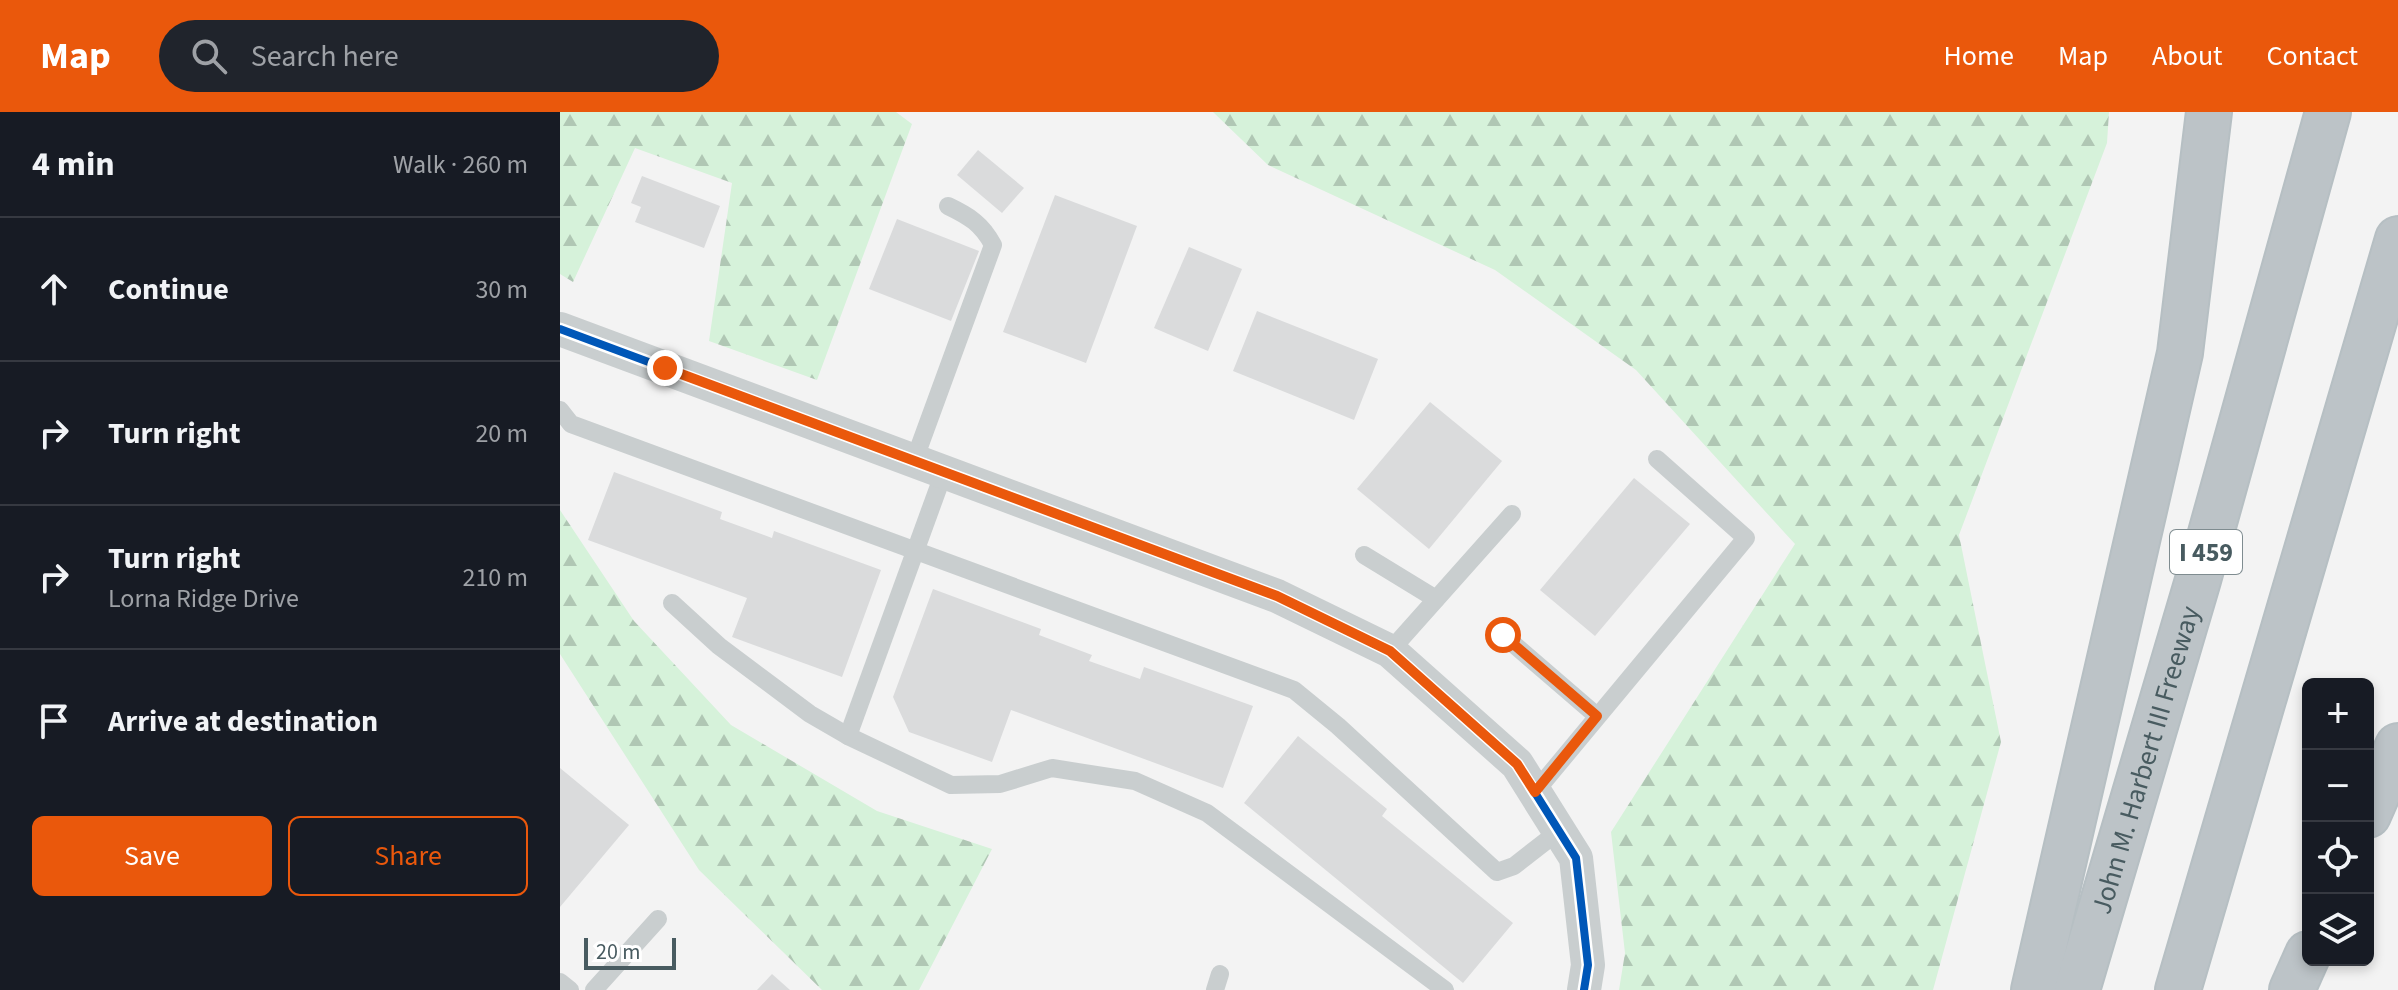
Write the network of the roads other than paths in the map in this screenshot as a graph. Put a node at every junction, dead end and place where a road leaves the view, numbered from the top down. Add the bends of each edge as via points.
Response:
1 (2209, 112) edge
2 (2328, 112) edge
3 (948, 206) dead end
4 (2398, 239) edge
5 (560, 329) edge
6 (560, 410) edge
7 (1657, 459) dead end
8 (929, 466) junction
9 (1512, 514) dead end
10 (915, 550) junction
11 (1364, 555) dead end
12 (1436, 599) junction
13 (672, 603) dead end
14 (1503, 635) dead end
15 (1390, 651) junction
16 (1597, 716) junction
17 (848, 736) junction
18 (2398, 746) edge
19 (1535, 792) junction
20 (2374, 801) edge
21 (1559, 831) junction
22 (658, 919) dead end
23 (2303, 966) edge
24 (560, 982) edge
25 (570, 990) edge
26 (594, 990) edge
27 (1445, 990) edge
28 (1584, 990) edge
29 (2034, 990) edge
30 (2077, 990) edge
31 (2178, 990) edge
32 (2292, 990) edge

1 - 29 highway via 2180,353
2 - 30 highway, John M. Harbert III Freeway / I 459
3 - 8 lane via 985,229 993,245
4 - 31 highway
5 - 8 street
6 - 10 lane via 571,424
7 - 16 lane via 1746,538
8 - 10 lane
8 - 15 street via 1277,596
9 - 12 lane
10 - 17 lane
10 - 21 lane via 1294,690 1497,872 1514,866
11 - 12 lane
12 - 15 lane
13 - 17 lane via 719,646
14 - 16 lane
15 - 19 street via 1517,764
16 - 19 lane
17 - 27 lane via 951,785 1000,784 1052,768 1135,781 1207,813
18 - 20 highway
19 - 21 street
21 - 28 street via 1576,858 1588,965
22 - 26 lane
23 - 32 highway
24 - 25 lane

